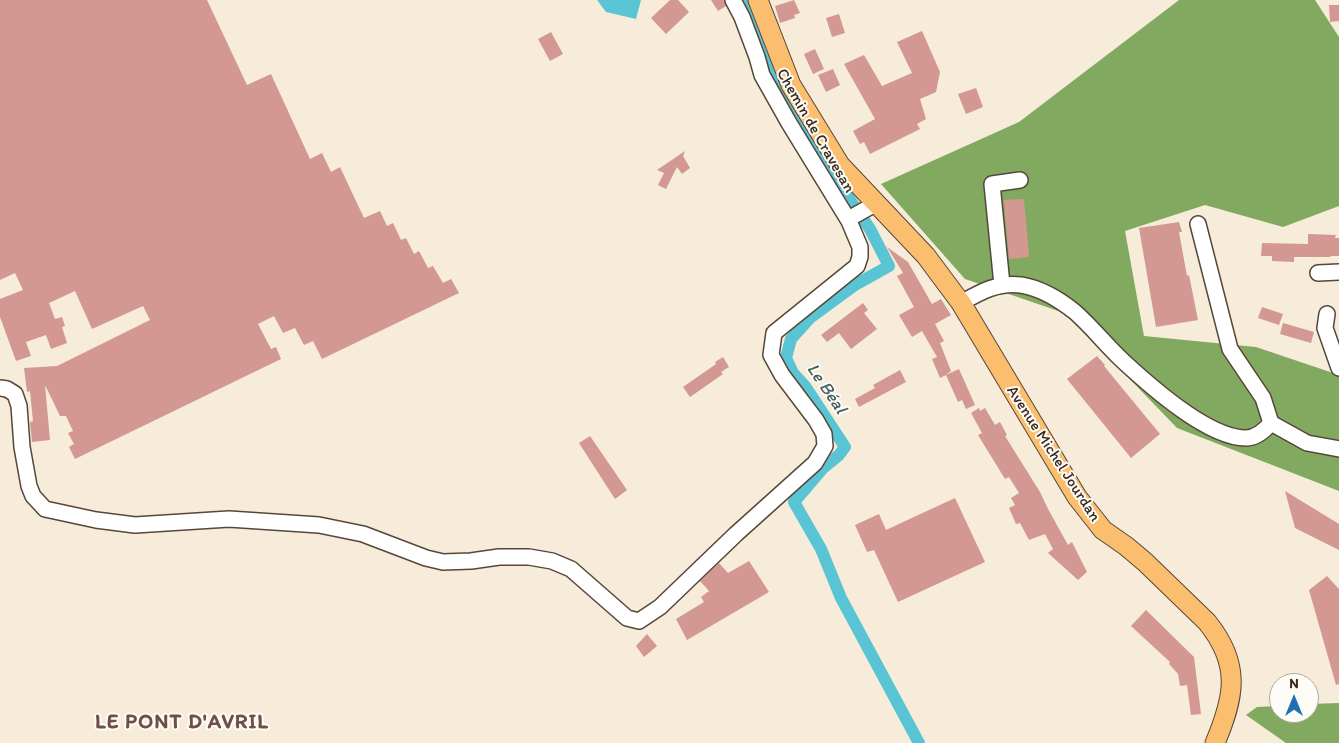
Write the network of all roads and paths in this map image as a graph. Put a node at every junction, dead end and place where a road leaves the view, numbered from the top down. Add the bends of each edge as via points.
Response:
1 (733, 0) edge
2 (758, 0) edge
3 (1020, 180) dead end
4 (860, 213) junction
5 (1198, 224) dead end
6 (1318, 272) dead end
7 (1339, 272) edge
8 (1002, 285) junction
9 (961, 303) junction
10 (1327, 314) dead end
11 (1339, 368) edge
12 (0, 388) edge
13 (1272, 423) junction
14 (1339, 449) edge
15 (1215, 743) edge

1 - 4 street, Chemin de Cravesan via 762,75 789,123
2 - 4 main road, Avenue Michel Jourdan via 790,85 840,165
3 - 8 street via 992,184
4 - 9 main road, Avenue Michel Jourdan via 926,256
4 - 12 street, Chemin de Cravesan via 860,257 856,266 774,333 771,355 816,420 824,434 825,446 815,463 660,607 639,621 627,618 571,570 552,561 499,557 443,562 363,534 319,525 229,518 135,525 45,509 29,486 19,406 14,394
5 - 13 street via 1230,349 1263,398
6 - 7 street
8 - 9 street
8 - 13 street via 1022,285 1045,292 1074,312 1123,361 1166,397 1222,434 1248,438 1263,432
9 - 15 main road, Avenue Michel Jourdan via 1089,515 1207,622 1222,643 1230,668 1231,692
10 - 11 street via 1324,328
13 - 14 street via 1307,443

